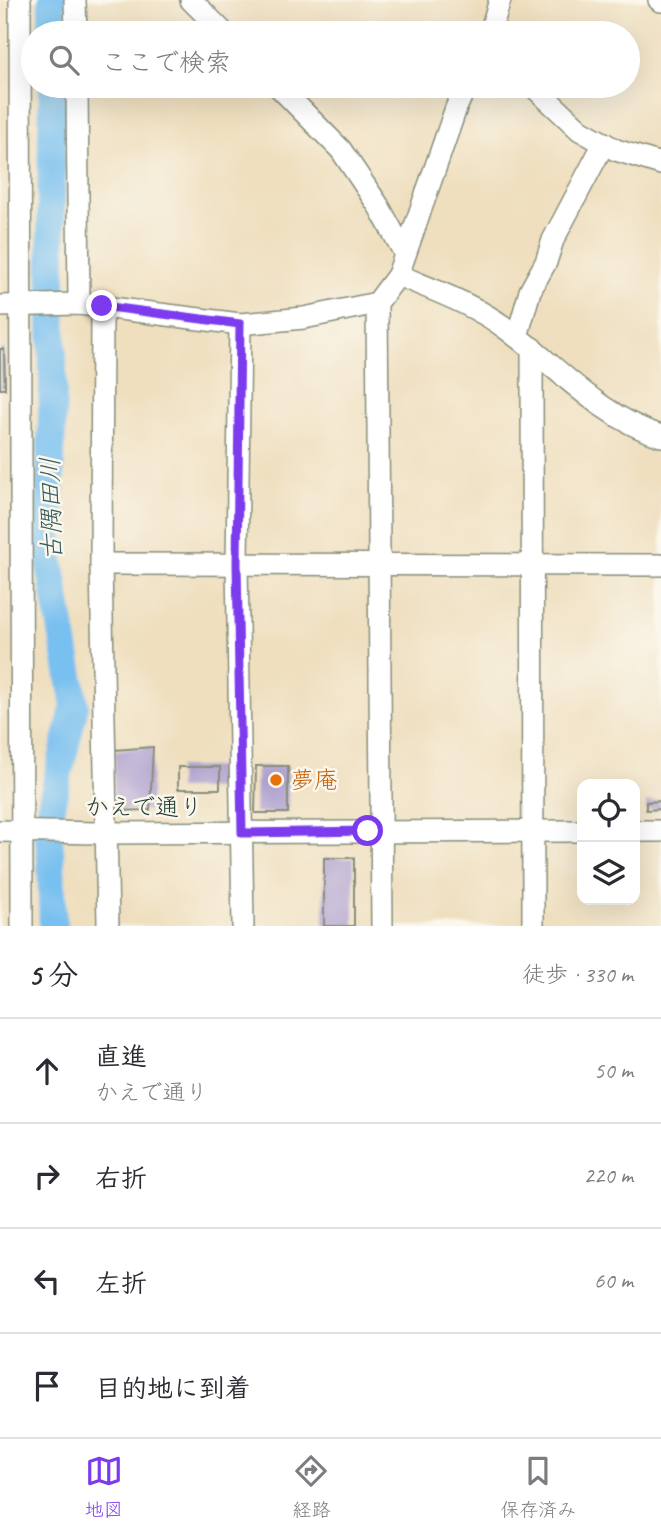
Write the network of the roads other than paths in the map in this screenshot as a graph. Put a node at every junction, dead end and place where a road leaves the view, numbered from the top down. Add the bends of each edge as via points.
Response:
1 (20, 0) edge
2 (75, 0) edge
3 (191, 0) edge
4 (500, 0) edge
5 (76, 21) edge
6 (212, 21) edge
7 (494, 21) edge
8 (77, 98) edge
9 (290, 98) edge
10 (461, 98) edge
11 (546, 98) edge
12 (10, 119) edge
13 (604, 143) junction
14 (661, 164) edge
15 (405, 254) junction
16 (398, 275) junction
17 (377, 303) junction
18 (79, 304) junction
19 (18, 306) edge
20 (102, 306) junction
21 (240, 324) junction
22 (524, 342) junction
23 (661, 436) edge
24 (10, 476) edge
25 (102, 564) junction
26 (237, 564) junction
27 (379, 564) junction
28 (533, 565) junction
29 (661, 565) edge
30 (10, 641) edge
31 (381, 831) junction
32 (533, 831) junction
33 (577, 831) edge
34 (640, 831) edge
35 (661, 831) edge
36 (18, 832) edge
37 (102, 833) junction
38 (242, 833) junction
39 (22, 926) edge
40 (108, 926) edge
41 (243, 926) edge
42 (382, 926) edge
43 (533, 926) edge

1 - 12 street
2 - 5 street
3 - 6 street
4 - 7 street
8 - 18 street
9 - 15 street via 341,150
10 - 15 street
11 - 13 street via 580,130
12 - 19 street
13 - 14 street
13 - 22 street via 530,291
15 - 16 street
16 - 17 street
16 - 22 street via 501,324
17 - 21 street via 304,318
17 - 27 street
18 - 19 street
18 - 20 street
19 - 24 street
20 - 21 street
20 - 25 street
21 - 26 street
22 - 23 street via 607,411
22 - 28 street
24 - 30 street
25 - 26 street
25 - 37 street
26 - 27 street
26 - 38 street
27 - 28 street
27 - 31 street
28 - 29 street
28 - 32 street
30 - 36 street
31 - 32 street, かえで通り
31 - 38 street, かえで通り
31 - 42 street
32 - 33 street, かえで通り
32 - 43 street
34 - 35 street
36 - 37 street, かえで通り
36 - 39 street
37 - 38 street, かえで通り
37 - 40 street
38 - 41 street

